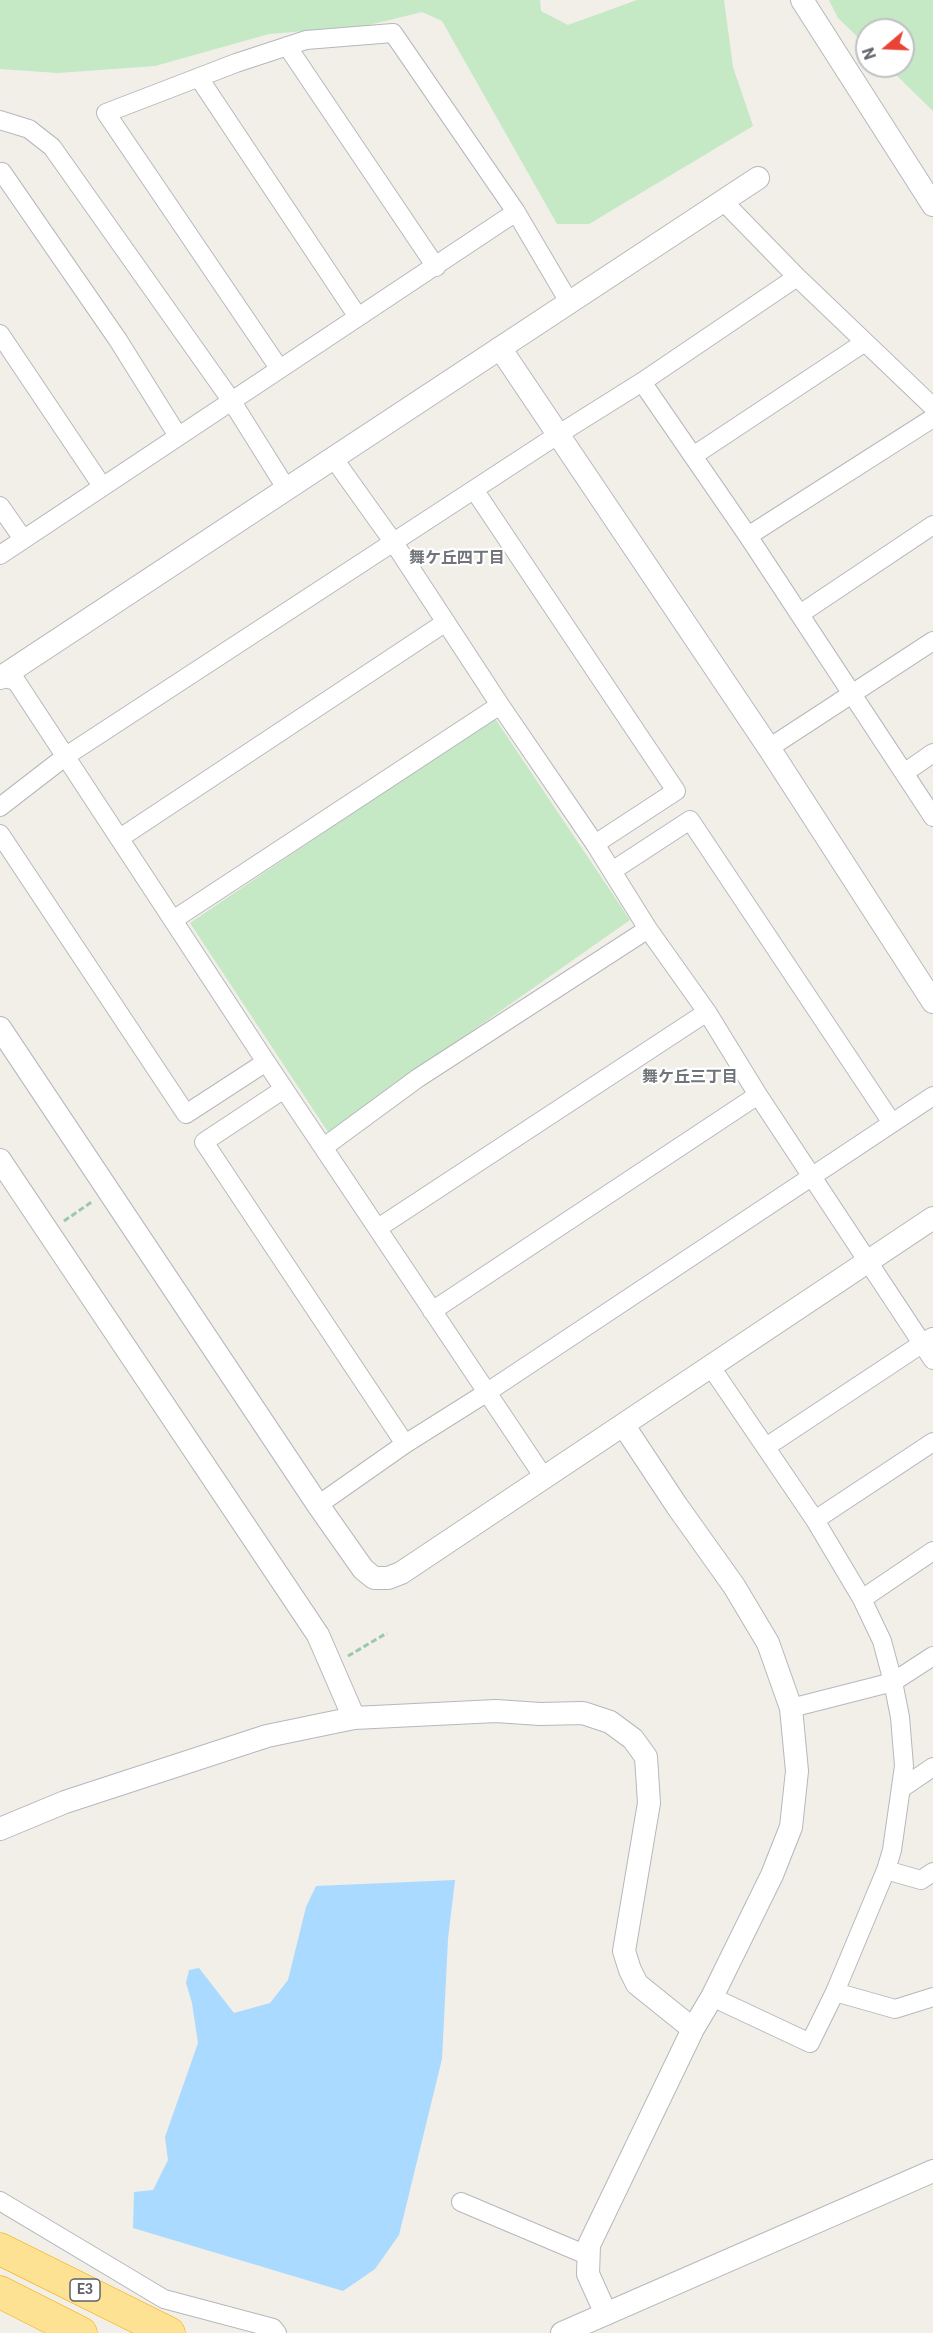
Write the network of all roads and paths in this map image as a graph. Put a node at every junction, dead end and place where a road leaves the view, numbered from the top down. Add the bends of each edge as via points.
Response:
1 (802, 0) edge
2 (287, 46) junction
3 (199, 78) junction
4 (0, 120) edge
5 (0, 173) edge
6 (758, 178) dead end
7 (723, 201) junction
8 (933, 205) edge
9 (516, 212) junction
10 (436, 267) junction
11 (797, 277) junction
12 (569, 302) junction
13 (358, 317) junction
14 (0, 334) edge
15 (865, 342) junction
16 (500, 348) junction
17 (279, 368) junction
18 (642, 382) junction
19 (231, 400) junction
20 (933, 407) edge
21 (933, 418) edge
22 (559, 434) junction
23 (178, 436) junction
24 (693, 456) junction
25 (334, 459) junction
26 (102, 486) junction
27 (286, 488) junction
28 (474, 490) junction
29 (0, 506) edge
30 (933, 525) edge
31 (748, 536) junction
32 (23, 539) junction
33 (394, 543) junction
34 (0, 555) edge
35 (800, 614) junction
36 (446, 622) junction
37 (933, 641) edge
38 (0, 677) edge
39 (852, 695) junction
40 (500, 705) junction
41 (769, 748) junction
42 (933, 753) edge
43 (66, 756) junction
44 (904, 773) junction
45 (0, 807) edge
46 (933, 817) edge
47 (0, 834) edge
48 (120, 838) junction
49 (595, 844) junction
50 (612, 871) junction
51 (173, 920) junction
52 (648, 929) junction
53 (933, 1002) edge
54 (707, 1012) junction
55 (0, 1028) edge
56 (266, 1062) junction
57 (284, 1089) junction
58 (758, 1095) junction
59 (933, 1095) edge
60 (892, 1123) junction
61 (324, 1147) junction
62 (0, 1160) edge
63 (812, 1174) junction
64 (108, 1191) junction
65 (933, 1218) edge
66 (378, 1228) junction
67 (48, 1232) junction
68 (870, 1261) junction
69 (432, 1311) junction
70 (928, 1340) edge
71 (933, 1360) edge
72 (711, 1367) junction
73 (486, 1393) junction
74 (624, 1426) junction
75 (933, 1442) edge
76 (405, 1444) junction
77 (766, 1448) junction
78 (543, 1476) junction
79 (318, 1505) junction
80 (815, 1520) junction
81 (933, 1551) edge
82 (862, 1599) junction
83 (387, 1633) dead end
84 (933, 1656) edge
85 (331, 1666) junction
86 (893, 1682) junction
87 (791, 1708) junction
88 (354, 1718) junction
89 (933, 1767) edge
90 (902, 1788) junction
91 (0, 1829) edge
92 (885, 1870) junction
93 (933, 1872) edge
94 (835, 1992) junction
95 (712, 1997) junction
96 (933, 1997) edge
97 (693, 2029) junction
98 (933, 2171) edge
99 (0, 2201) edge
100 (461, 2202) dead end
101 (0, 2249) edge
102 (589, 2256) junction
103 (0, 2292) edge
104 (606, 2314) junction
105 (81, 2333) edge
106 (169, 2333) edge
107 (277, 2333) edge
108 (562, 2333) edge

1 - 8 street
2 - 3 street
2 - 9 street via 306,40 393,33
2 - 10 street
3 - 13 street
3 - 17 street via 106,113
4 - 19 street via 28,129 52,147
5 - 23 street via 118,340
6 - 7 street
7 - 11 street
7 - 12 street
9 - 10 street
9 - 12 street
10 - 13 street
11 - 15 street
11 - 18 street
12 - 16 street
13 - 17 street
14 - 26 street
15 - 20 street
15 - 24 street
16 - 22 street
16 - 25 street
17 - 19 street
18 - 22 street
18 - 24 street
19 - 23 street
19 - 27 street
21 - 31 street
22 - 28 street
22 - 41 street
23 - 26 street
24 - 31 street
25 - 27 street
25 - 33 street
26 - 32 street
27 - 38 street
28 - 33 street
28 - 49 street via 676,791
29 - 32 street
30 - 35 street
31 - 35 street
32 - 34 street
33 - 36 street
33 - 43 street
35 - 39 street
36 - 40 street
36 - 48 street
37 - 39 street
38 - 43 street via 16,681
39 - 41 street
39 - 44 street
40 - 49 street
40 - 51 street
41 - 53 street
42 - 44 street
43 - 45 street
43 - 48 street
44 - 46 street
47 - 56 street via 186,1113
48 - 51 street
49 - 50 street
50 - 52 street
50 - 60 street via 690,820
51 - 56 street
52 - 54 street
52 - 61 street via 418,1078
54 - 58 street
54 - 66 street
55 - 64 street
56 - 57 street
57 - 61 street
57 - 76 street via 204,1142
58 - 63 street
58 - 69 street
59 - 60 street
60 - 63 street
61 - 66 street
62 - 67 street
63 - 68 street
63 - 73 street
64 - 67 path
64 - 79 street
65 - 68 street
66 - 69 street
67 - 85 street via 318,1635
68 - 70 street
68 - 72 street
69 - 73 street
70 - 71 street
70 - 77 street
72 - 74 street
72 - 77 street
73 - 76 street
73 - 78 street
74 - 78 street
74 - 87 street via 734,1586 768,1643
75 - 80 street
76 - 79 street
77 - 80 street
78 - 79 street via 388,1578 374,1578 363,1569
80 - 82 street
81 - 82 street
82 - 86 street via 882,1641
83 - 85 path
84 - 86 street
85 - 88 street
86 - 87 street
86 - 90 street via 901,1726
87 - 95 street via 797,1771 790,1827 772,1875
88 - 91 street via 267,1736 65,1802
88 - 97 street via 496,1710 583,1713 610,1722 633,1739 646,1757 649,1803 624,1951 637,1984
89 - 90 street
90 - 92 street
92 - 93 street via 921,1880
92 - 94 street
94 - 95 street via 810,2043
94 - 96 street via 895,2009
95 - 97 street
97 - 102 street via 589,2245
98 - 104 street
99 - 107 street via 164,2299 273,2328
100 - 102 street
101 - 106 highway, E3
102 - 104 street via 588,2274
103 - 105 highway
104 - 108 street

